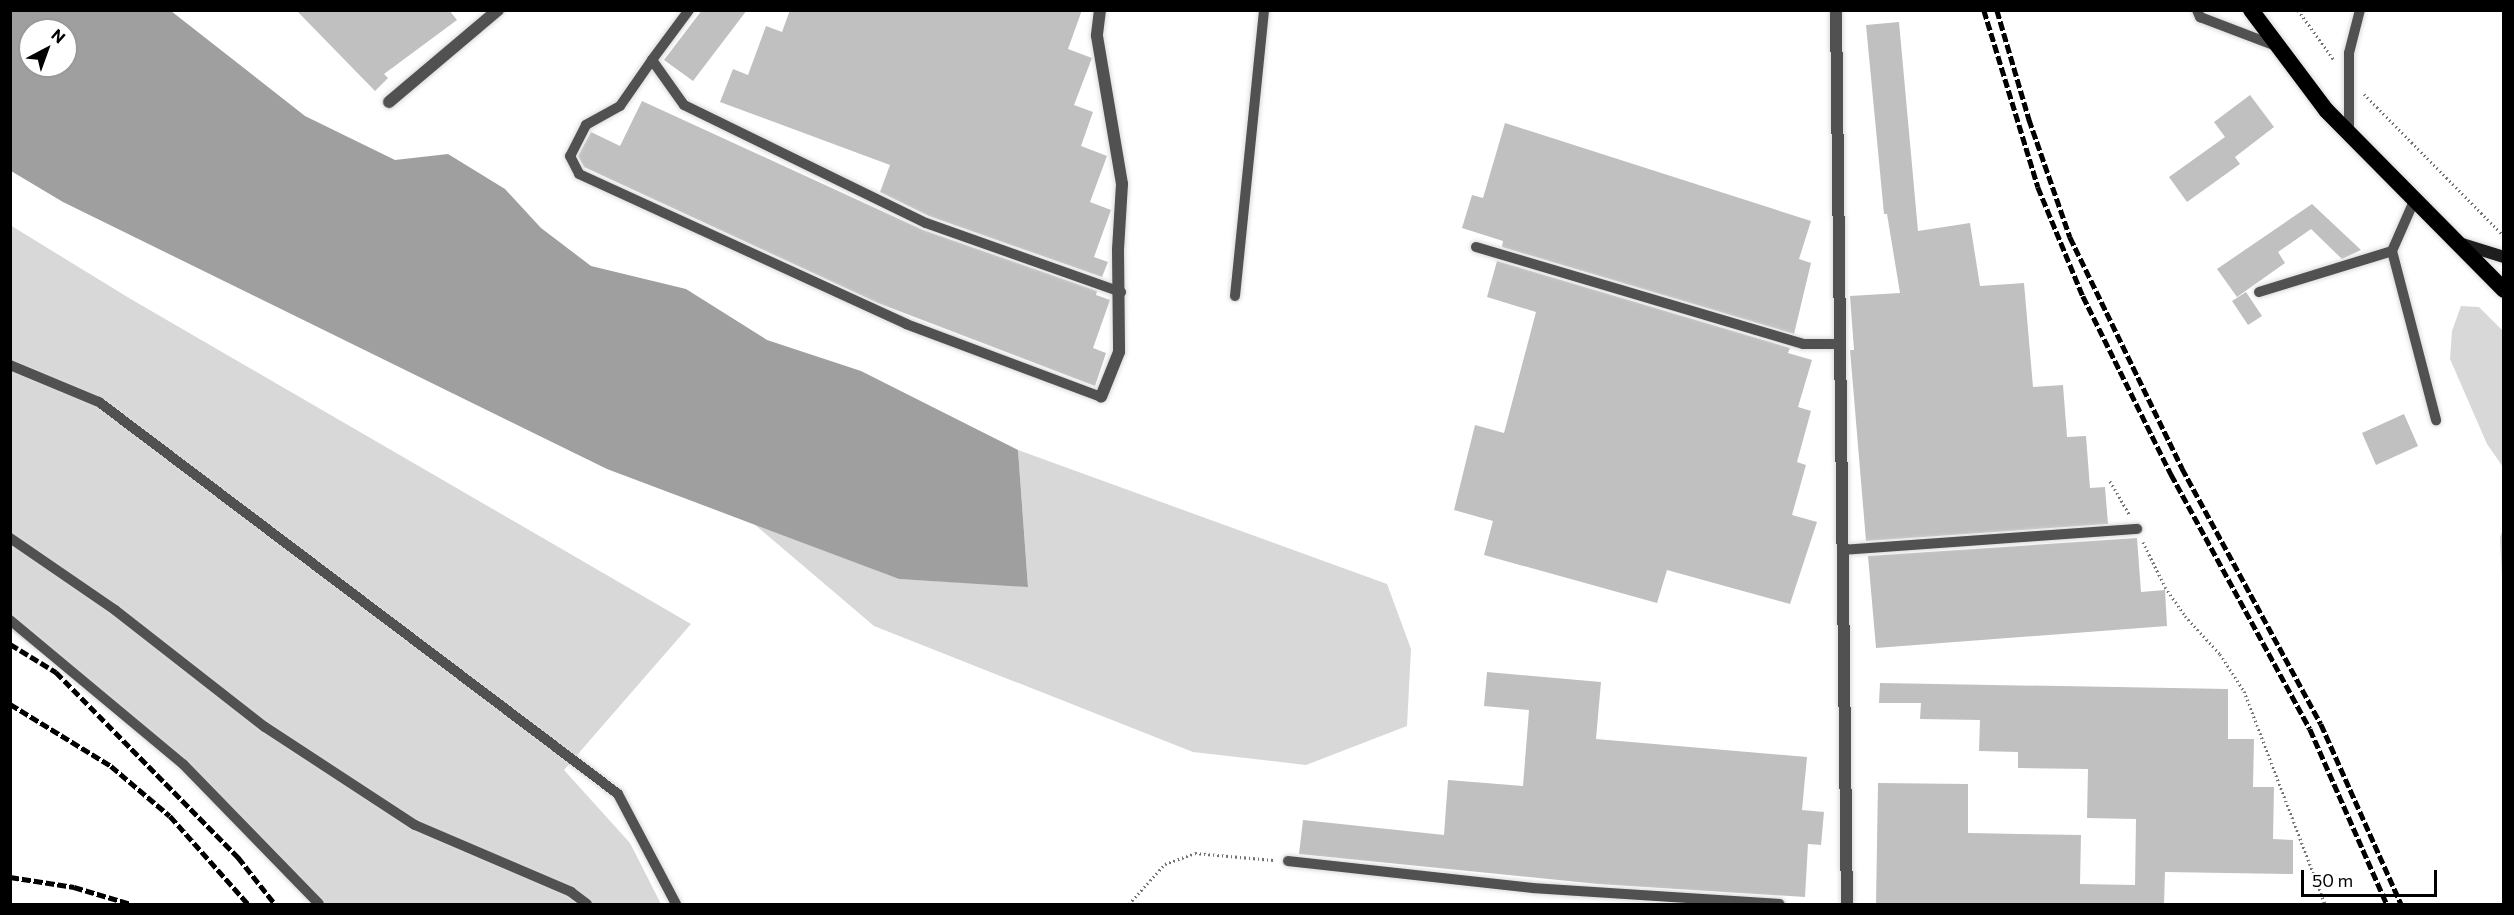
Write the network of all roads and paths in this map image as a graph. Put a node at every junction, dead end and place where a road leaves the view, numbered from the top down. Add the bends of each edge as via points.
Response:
1 (498, 10) edge
2 (689, 10) edge
3 (1100, 10) edge
4 (1264, 10) edge
5 (1836, 10) edge
6 (2197, 10) edge
7 (2251, 10) edge
8 (2298, 10) edge
9 (2360, 10) edge
10 (2276, 46) junction
11 (652, 60) junction
12 (2349, 77) junction
13 (388, 102) dead end
14 (2349, 135) junction
15 (2414, 201) junction
16 (2504, 236) edge
17 (2456, 242) junction
18 (1476, 247) dead end
19 (2392, 251) junction
20 (2504, 257) edge
21 (2504, 281) edge
22 (2504, 290) edge
23 (1121, 292) junction
24 (2259, 292) dead end
25 (1235, 296) dead end
26 (1840, 344) junction
27 (10, 365) edge
28 (1101, 397) joint
29 (2436, 420) dead end
30 (2110, 481) dead end
31 (2137, 529) junction
32 (10, 538) edge
33 (1842, 550) junction
34 (10, 620) edge
35 (1288, 861) joint
36 (319, 904) edge
37 (587, 904) edge
38 (676, 904) edge
39 (1129, 904) edge
40 (1779, 904) edge
41 (1847, 904) edge
42 (2325, 904) edge

1 - 13 street
2 - 11 lane
3 - 23 street via 1097,36 1122,184 1118,250
4 - 25 lane
5 - 26 street
6 - 10 lane via 2200,17
7 - 10 highway
8 - 12 path
9 - 12 lane via 2349,53
10 - 14 highway
11 - 23 lane via 684,105 926,223
11 - 28 lane via 620,106 586,125 570,156 579,174 906,324
12 - 14 lane
12 - 16 path via 2400,134
14 - 15 highway
15 - 17 highway
15 - 19 lane
17 - 20 main road
17 - 21 highway
17 - 22 highway
18 - 26 lane via 1803,344
19 - 24 lane
19 - 29 lane
23 - 28 street via 1119,352
26 - 33 street
27 - 38 lane via 99,402 618,794
30 - 31 path
31 - 33 lane
31 - 42 path via 2165,587 2220,654 2244,691
32 - 37 lane via 116,610 265,727 415,825 571,892
33 - 41 street
34 - 36 lane via 183,764
35 - 39 path via 1195,853 1165,864
35 - 40 lane via 1533,888

